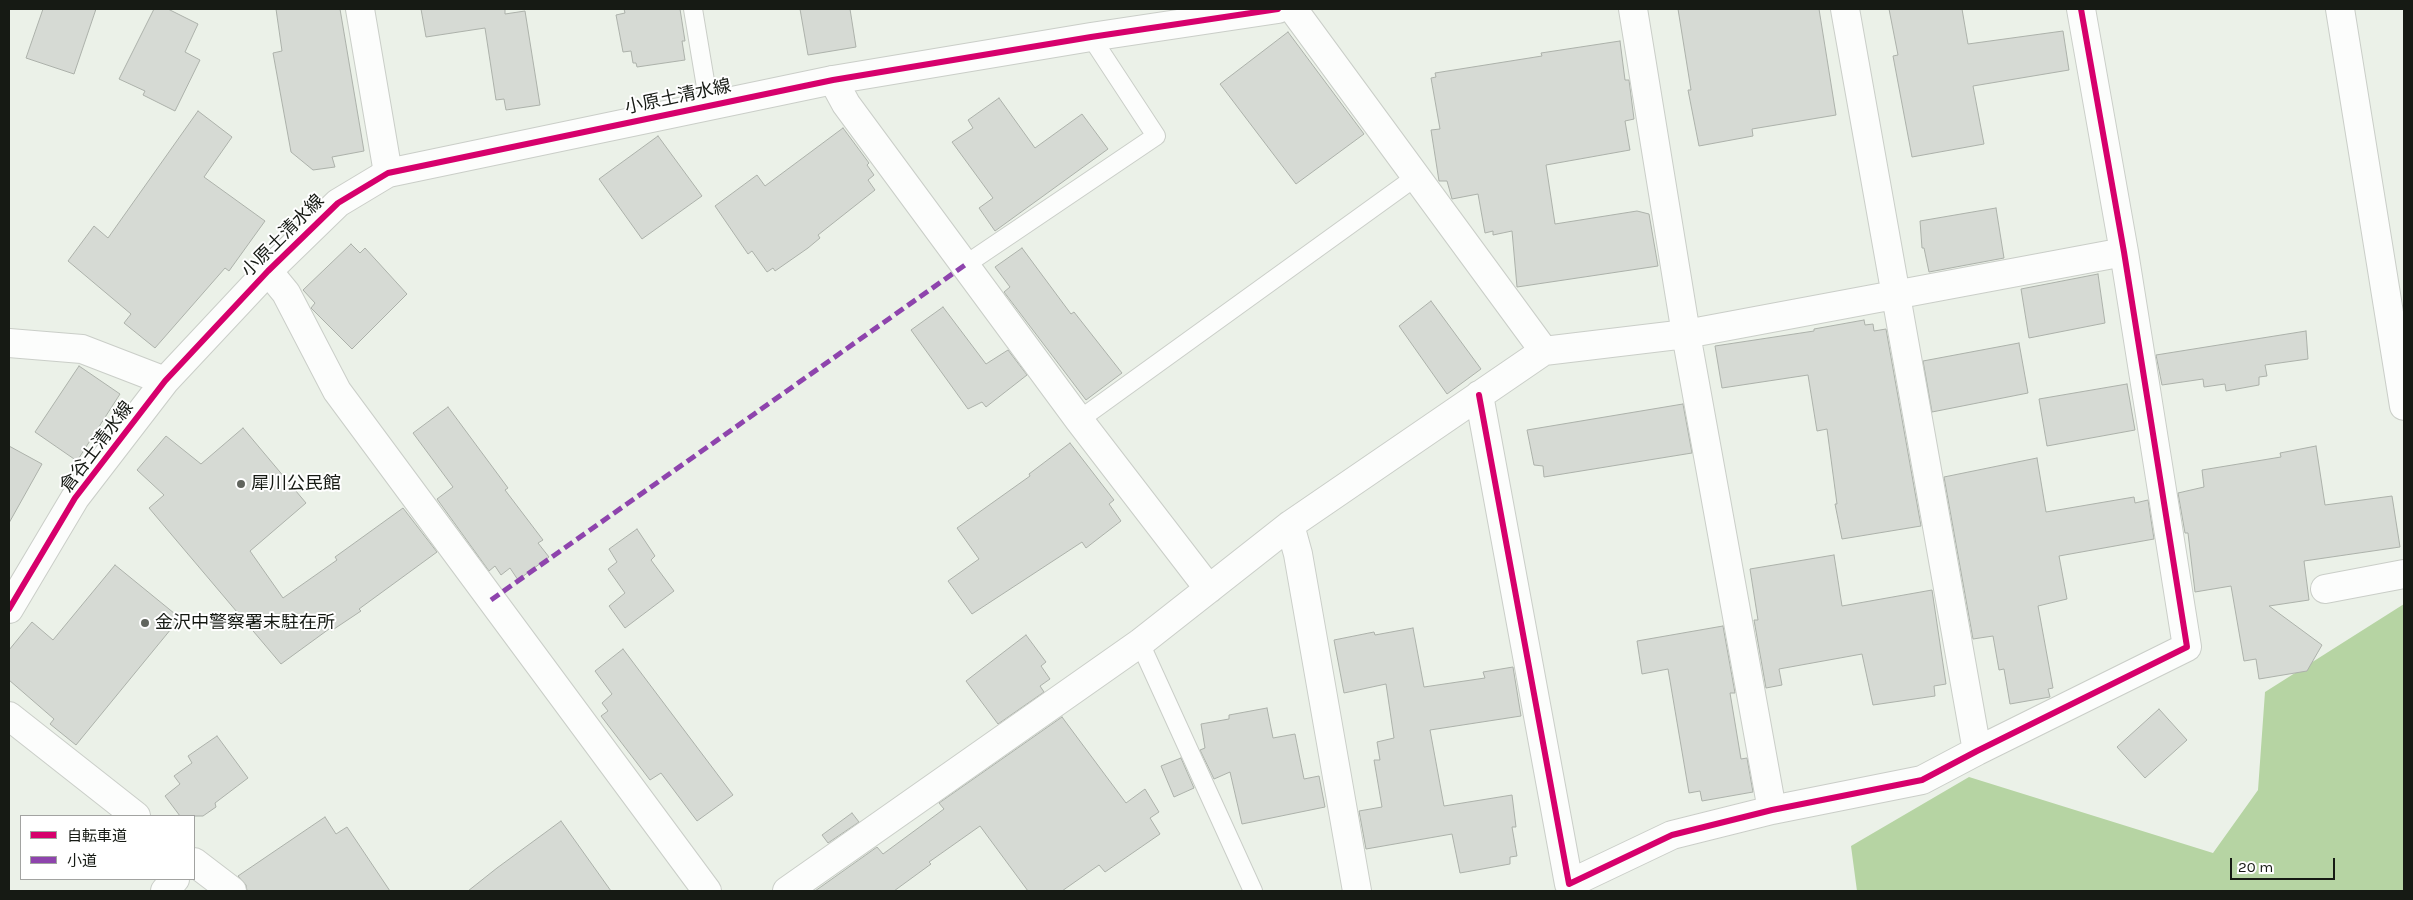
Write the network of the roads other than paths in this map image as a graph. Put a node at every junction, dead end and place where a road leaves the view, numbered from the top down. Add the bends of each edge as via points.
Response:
1 (360, 9) edge
2 (693, 9) edge
3 (1278, 9) edge
4 (1293, 9) edge
5 (1633, 9) edge
6 (1845, 9) edge
7 (2081, 9) edge
8 (2340, 9) edge
9 (1170, 17) edge
10 (1091, 37) junction
11 (833, 80) junction
12 (708, 105) junction
13 (388, 173) junction
14 (1417, 176) junction
15 (2124, 252) junction
16 (965, 265) junction
17 (268, 271) junction
18 (1897, 294) junction
19 (1686, 334) junction
20 (9, 343) edge
21 (1544, 351) junction
22 (165, 381) junction
23 (1479, 395) junction
24 (2404, 406) edge
25 (1079, 420) junction
26 (1290, 525) junction
27 (2404, 574) edge
28 (1209, 589) junction
29 (2325, 589) dead end
30 (9, 609) edge
31 (1140, 643) junction
32 (9, 716) edge
33 (1977, 750) junction
34 (1772, 810) junction
35 (135, 815) edge
36 (195, 863) edge
37 (174, 880) edge
38 (1560, 887) edge
39 (165, 891) edge
40 (232, 891) edge
41 (707, 891) edge
42 (787, 891) edge
43 (1253, 891) edge
44 (1357, 891) edge

1 - 13 street
2 - 12 lane
3 - 9 street, 小原土清水線
4 - 14 street
5 - 19 street
6 - 18 street
7 - 15 street
8 - 24 street
9 - 10 street, 小原土清水線
10 - 11 street, 小原土清水線
10 - 16 lane via 1156,136
11 - 12 street, 小原土清水線
11 - 16 street via 846,104
12 - 13 street, 小原土清水線
13 - 17 street, 小原土清水線 via 338,202
14 - 21 street
14 - 25 lane
15 - 18 street
15 - 33 street via 2187,647
16 - 25 street
17 - 22 street, 小原土清水線
17 - 41 street via 286,293 337,391
18 - 19 street
18 - 33 street
19 - 21 street
19 - 34 street
20 - 22 street via 82,349
21 - 23 street
22 - 30 street, 倉谷土清水線 via 76,498
23 - 26 street
23 - 38 street
25 - 28 street
26 - 28 street
26 - 44 street via 1298,554
27 - 29 street
28 - 31 street
31 - 42 street
31 - 43 lane
32 - 35 street
33 - 34 street via 1922,780
34 - 38 street via 1672,835
36 - 40 street
37 - 39 street

